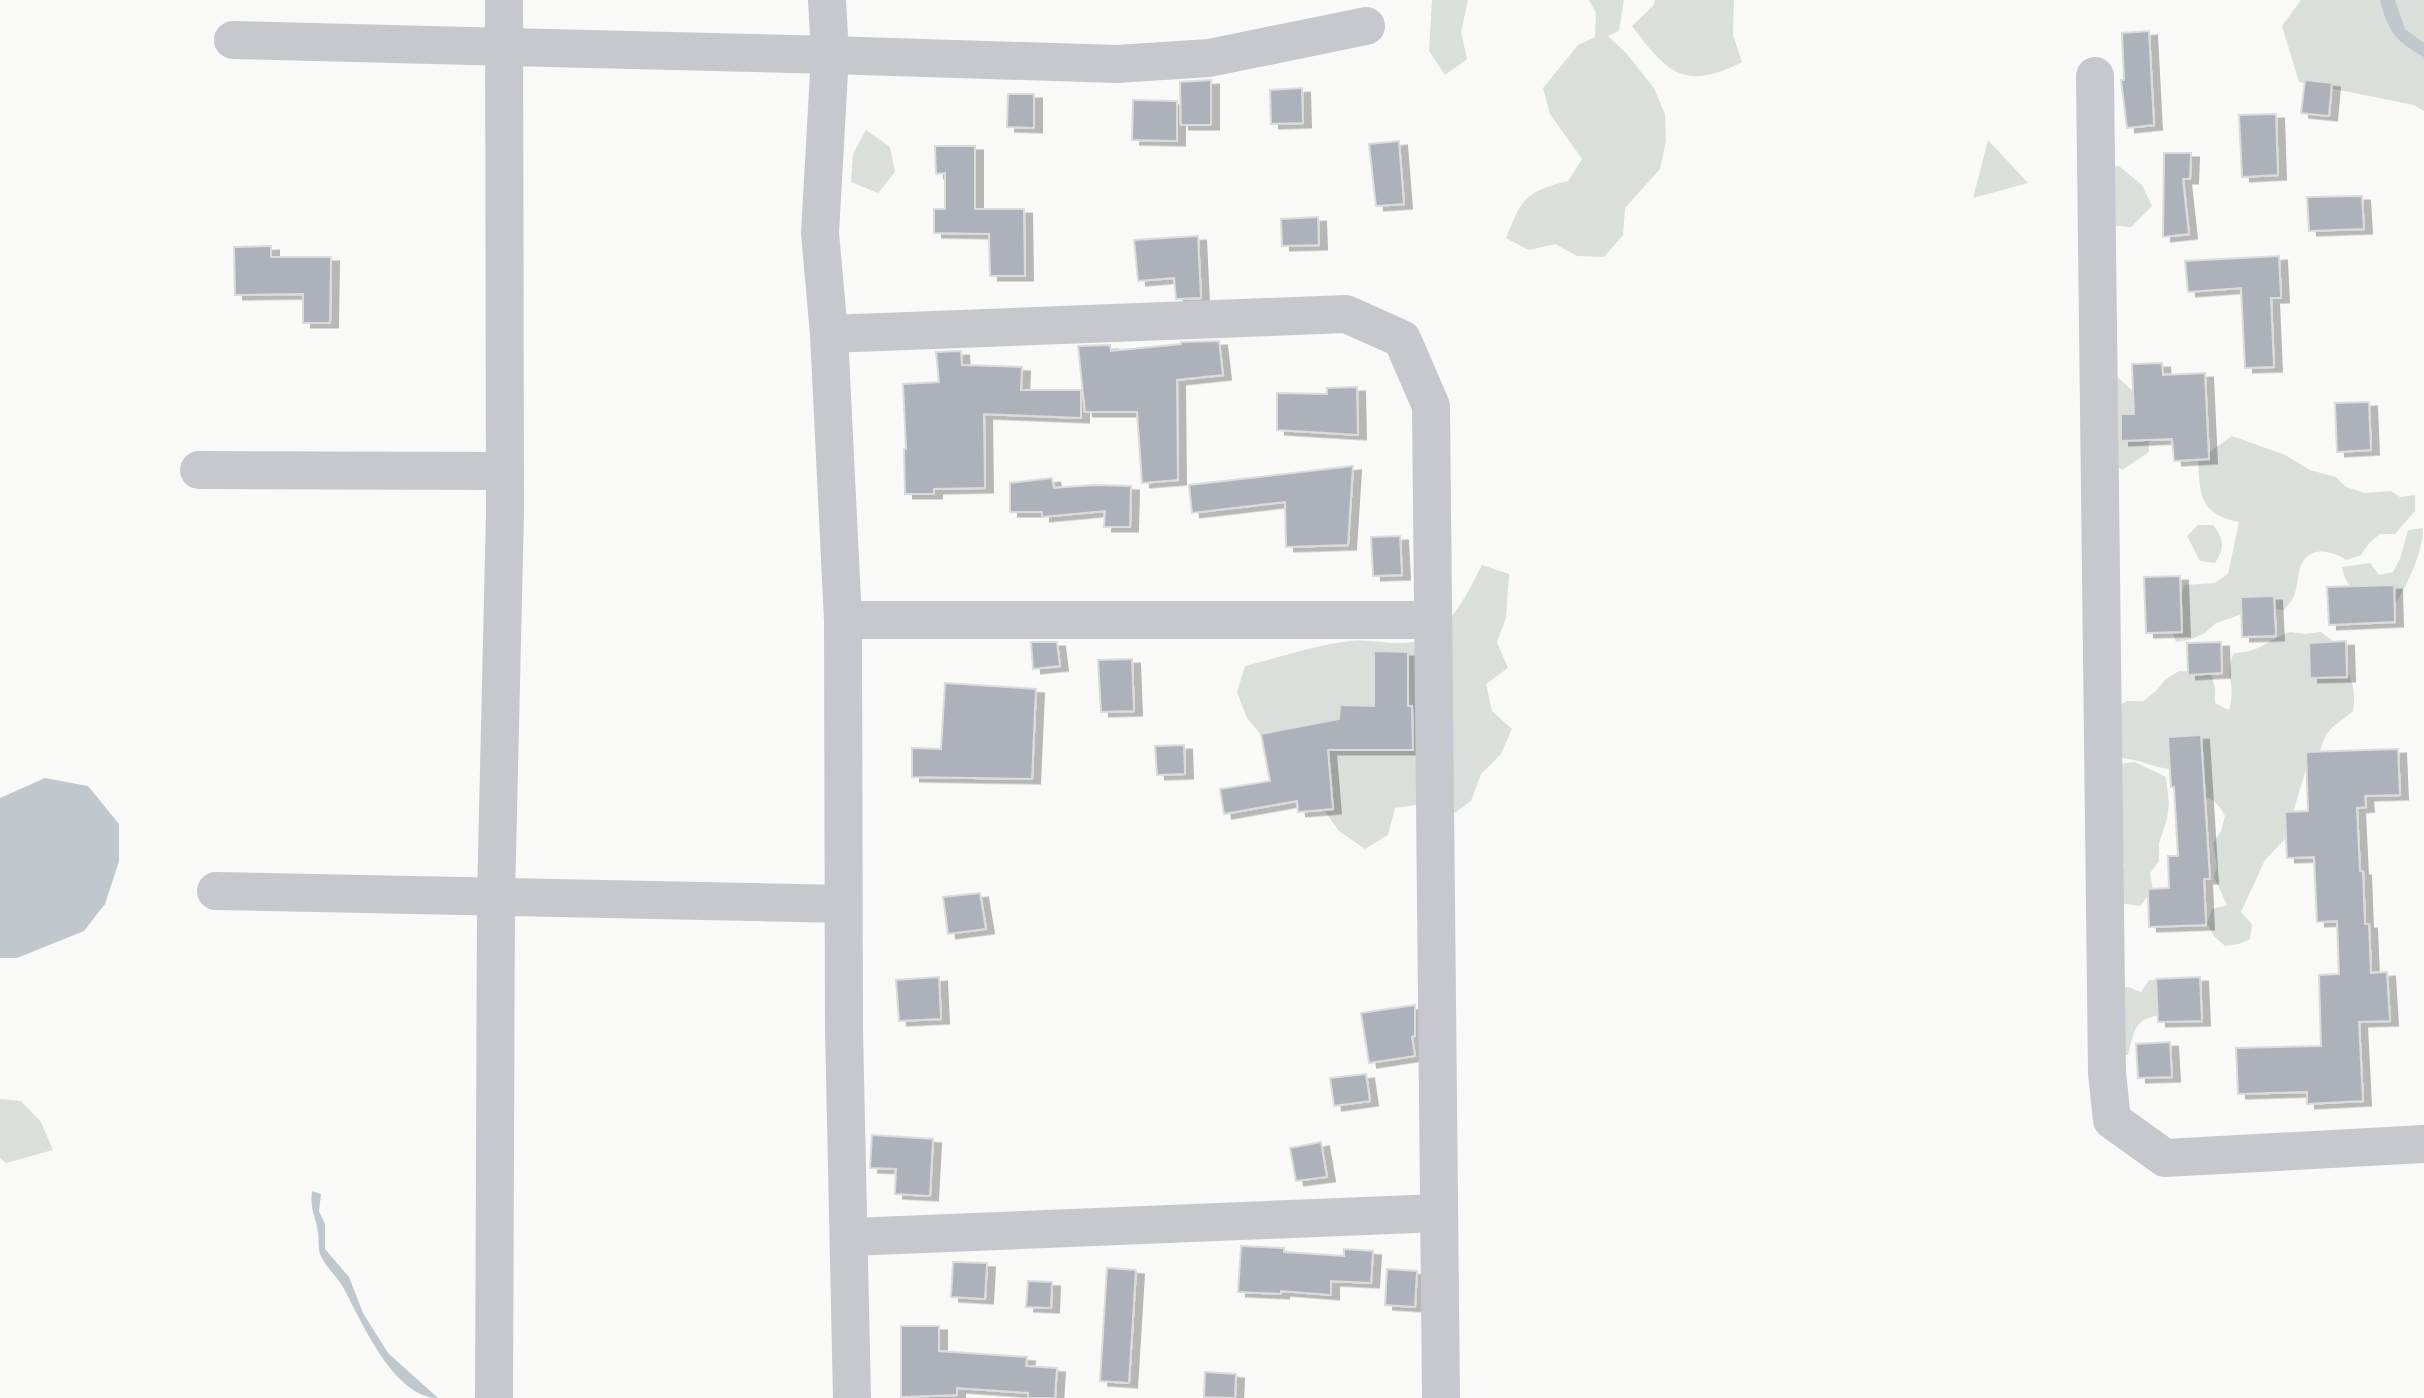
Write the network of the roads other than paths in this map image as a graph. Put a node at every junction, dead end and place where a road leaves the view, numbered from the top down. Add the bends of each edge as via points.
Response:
1 (504, 0) edge
2 (827, 0) edge
3 (1366, 26) dead end
4 (233, 40) dead end
5 (504, 47) junction
6 (830, 55) junction
7 (2095, 76) dead end
8 (829, 334) junction
9 (199, 470) dead end
10 (505, 471) junction
11 (843, 620) junction
12 (1433, 620) junction
13 (216, 891) dead end
14 (496, 898) junction
15 (843, 904) junction
16 (2424, 1144) edge
17 (1439, 1213) junction
18 (849, 1237) junction
19 (494, 1398) edge
20 (852, 1398) edge
21 (1441, 1398) edge

1 - 5 street
2 - 6 street
3 - 6 street via 1209,58 1117,64
4 - 5 street
5 - 6 street
5 - 10 street
6 - 8 street via 820,233
7 - 16 street via 2107,1073 2112,1120 2165,1158
8 - 11 street
8 - 12 street via 1346,314 1402,339 1431,407
9 - 10 street
10 - 14 street
11 - 12 street
11 - 15 street
12 - 17 street
13 - 14 street
14 - 15 street
14 - 19 street
15 - 18 street
17 - 18 street
17 - 21 street
18 - 20 street

